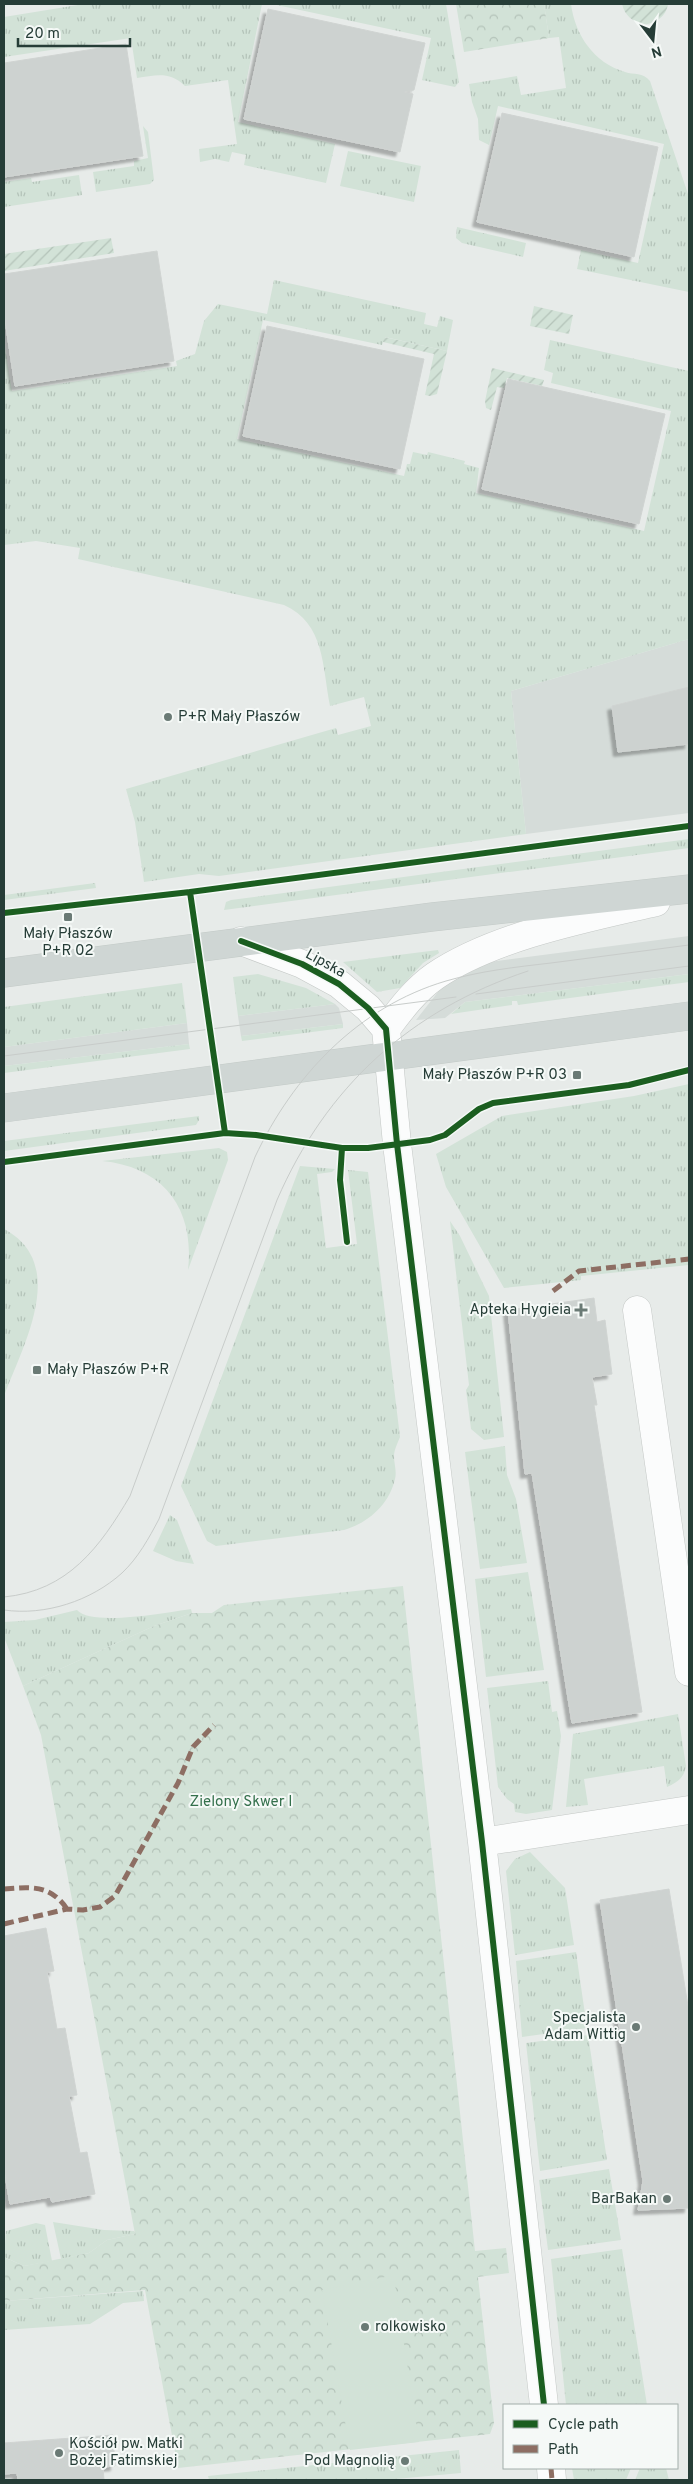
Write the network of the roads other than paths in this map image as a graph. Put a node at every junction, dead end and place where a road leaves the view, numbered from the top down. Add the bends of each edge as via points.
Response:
1 (689, 890) edge
2 (689, 894) edge
3 (241, 941) junction
4 (4, 973) edge
5 (689, 1016) edge
6 (386, 1029) junction
7 (389, 1057) junction
8 (4, 1108) edge
9 (637, 1310) dead end
10 (689, 1672) edge
11 (689, 1810) edge
12 (482, 1842) junction
13 (544, 2404) edge

1 - 3 main road, Lipska
2 - 6 street via 500,943 461,960 414,993
3 - 4 main road, Lipska
3 - 6 street, Lipska via 302,964 339,984 368,1008
5 - 7 main road
6 - 7 street
7 - 8 main road
7 - 12 street via 399,1163
9 - 10 street
11 - 12 street
12 - 13 street

